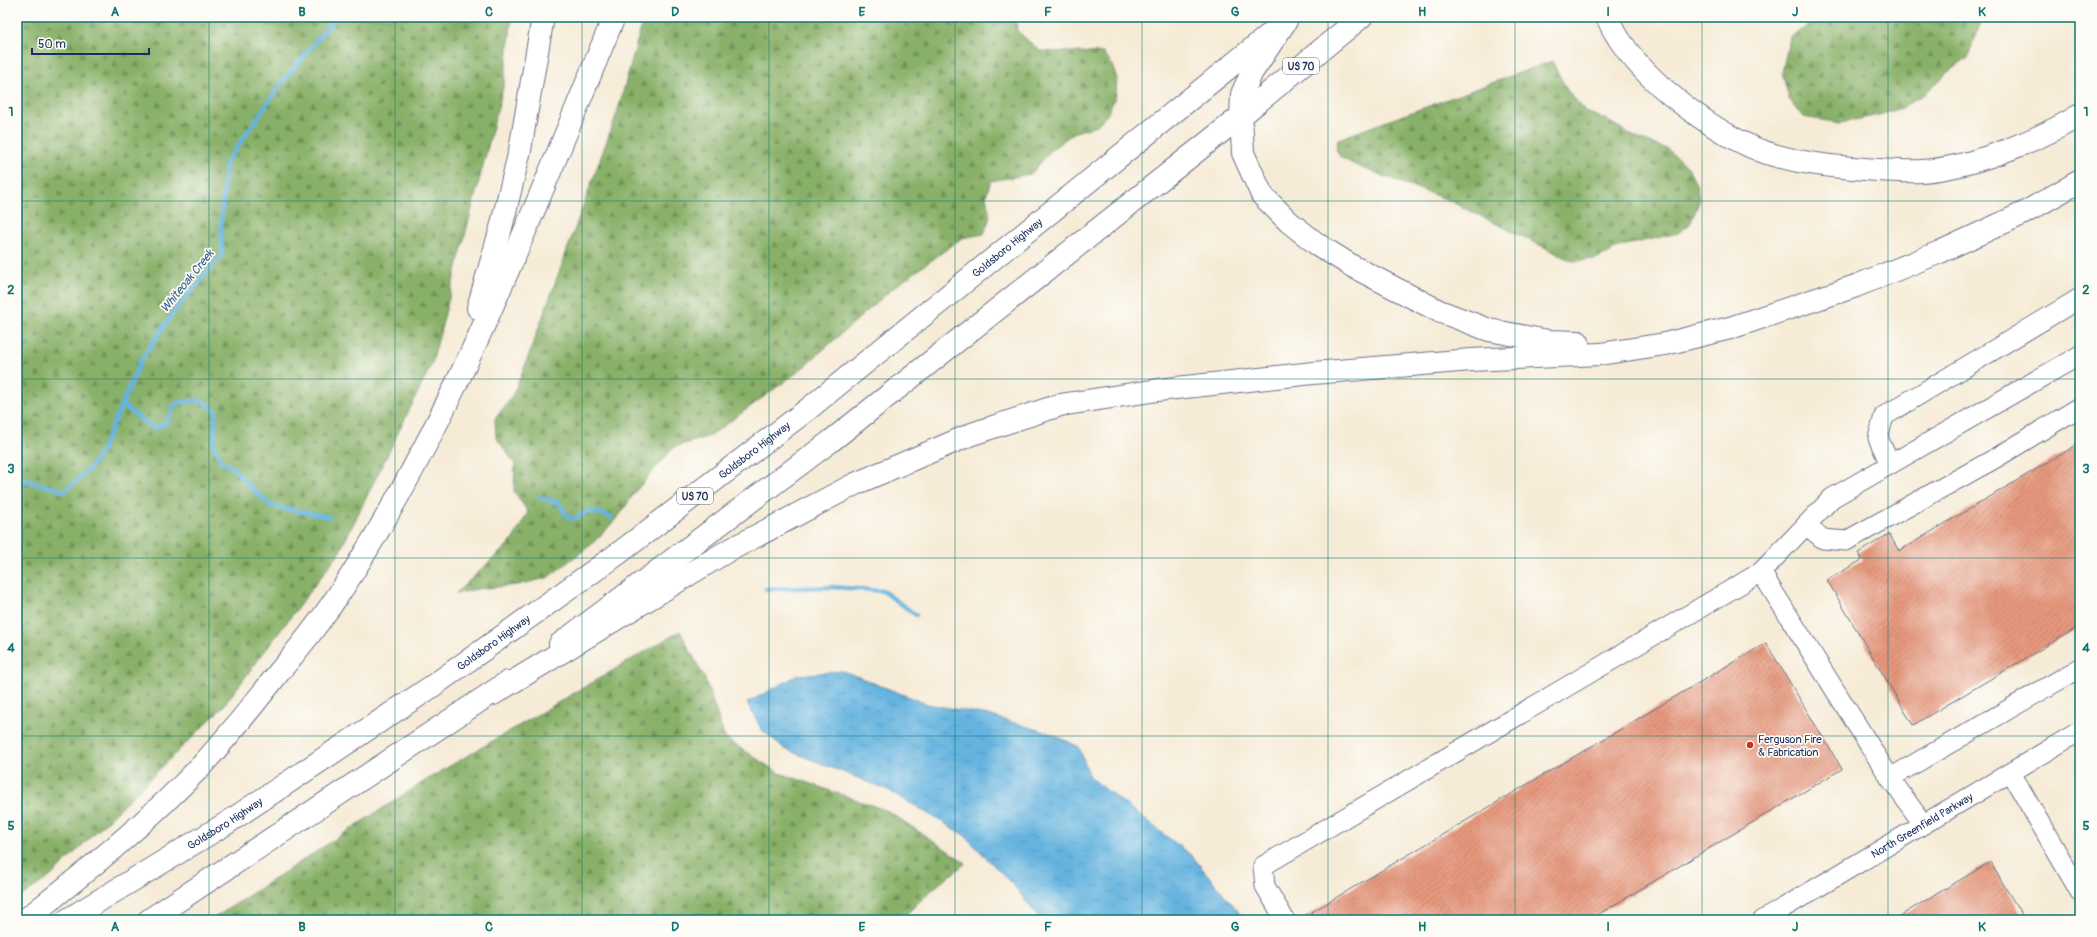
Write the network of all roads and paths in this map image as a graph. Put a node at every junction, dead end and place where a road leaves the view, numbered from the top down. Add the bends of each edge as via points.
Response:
1 (543, 17) edge
2 (614, 17) edge
3 (1361, 17) edge
4 (1607, 17) edge
5 (1288, 19) edge
6 (2080, 115) edge
7 (1241, 116) junction
8 (2080, 181) edge
9 (2080, 298) edge
10 (1665, 344) junction
11 (2080, 355) edge
12 (457, 381) junction
13 (2080, 407) edge
14 (1890, 464) junction
15 (1806, 525) junction
16 (1761, 572) junction
17 (2080, 668) edge
18 (493, 694) junction
19 (2080, 732) edge
20 (2011, 773) junction
21 (1890, 778) junction
22 (1923, 824) junction
23 (2080, 892) edge
24 (25, 920) edge
25 (67, 920) edge
26 (149, 920) edge
27 (1285, 920) edge
28 (1763, 920) edge

1 - 12 main road via 520,150 501,228
2 - 12 main road via 514,256
3 - 7 main road, US 70
4 - 6 main road via 1634,58 1670,95 1718,130 1766,153 1796,161 1821,166 1883,171 1923,171 1960,164 1998,152 2054,129
5 - 7 main road via 1252,72 1242,94
5 - 25 main road, Goldsboro Highway / US 70 via 807,410 619,554 434,686 240,815
7 - 10 main road via 1243,154 1262,195 1289,222 1317,244 1396,290 1439,312 1489,330 1548,341
7 - 18 main road, US 70 via 831,441
8 - 10 main road via 2024,213 1940,252 1856,286 1730,328
9 - 14 street via 1884,416 1878,438
10 - 18 main road via 1600,354 1471,360 1313,373 1158,390 1060,405 972,434 855,484 724,553
11 - 14 street
12 - 24 main road via 413,470 354,571 288,662 202,765 145,820
13 - 15 street via 1996,458 1846,541 1823,539
14 - 15 street via 1832,498
15 - 16 street
16 - 21 street
16 - 27 street via 1263,866 1265,886
17 - 21 street
18 - 26 main road, US 70
19 - 20 street, North Greenfield Parkway
20 - 22 street, North Greenfield Parkway
20 - 23 street
21 - 22 street
22 - 28 street, North Greenfield Parkway

